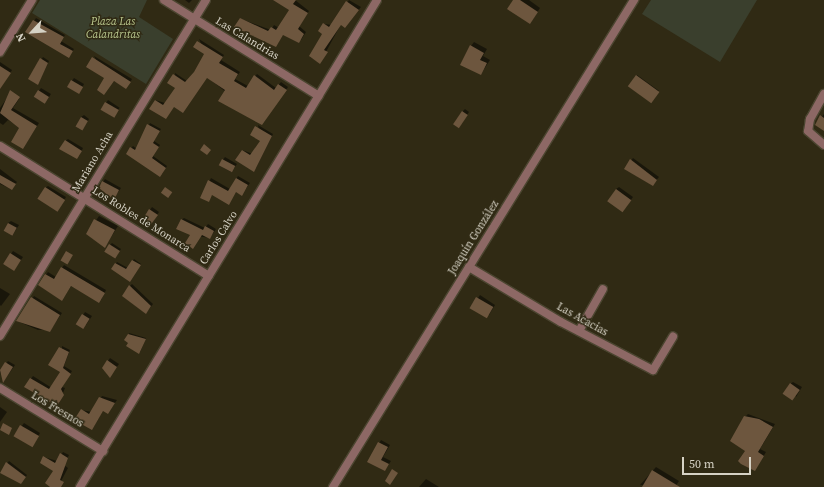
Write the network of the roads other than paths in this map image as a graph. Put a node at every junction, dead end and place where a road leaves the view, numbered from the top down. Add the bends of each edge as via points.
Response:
1 (32, 0) edge
2 (164, 0) edge
3 (206, 0) edge
4 (377, 0) edge
5 (634, 0) edge
6 (194, 20) junction
7 (0, 52) edge
8 (824, 94) edge
9 (319, 96) junction
10 (824, 145) edge
11 (0, 146) edge
12 (84, 198) junction
13 (469, 267) junction
14 (209, 276) junction
15 (603, 289) dead end
16 (579, 332) junction
17 (0, 336) edge
18 (673, 337) dead end
19 (0, 388) edge
20 (103, 450) junction
21 (80, 487) edge
22 (333, 487) edge

1 - 7 street
2 - 6 street, Las Calandrias
3 - 6 street, Mariano Acha
4 - 9 street, Carlos Calvo
5 - 13 street, Joaquín González
6 - 9 street, Las Calandrias
6 - 12 street, Mariano Acha
8 - 10 street via 810,119 809,136
9 - 14 street, Carlos Calvo
11 - 12 street, Los Robles de Monarca
12 - 14 street, Los Robles de Monarca
12 - 17 street, Mariano Acha
13 - 16 street, Las Acacias
13 - 22 street, Joaquín González
14 - 20 street, Carlos Calvo
15 - 16 street
16 - 18 street, Las Acacias via 652,370
19 - 20 street, Los Fresnos
20 - 21 street, Carlos Calvo

